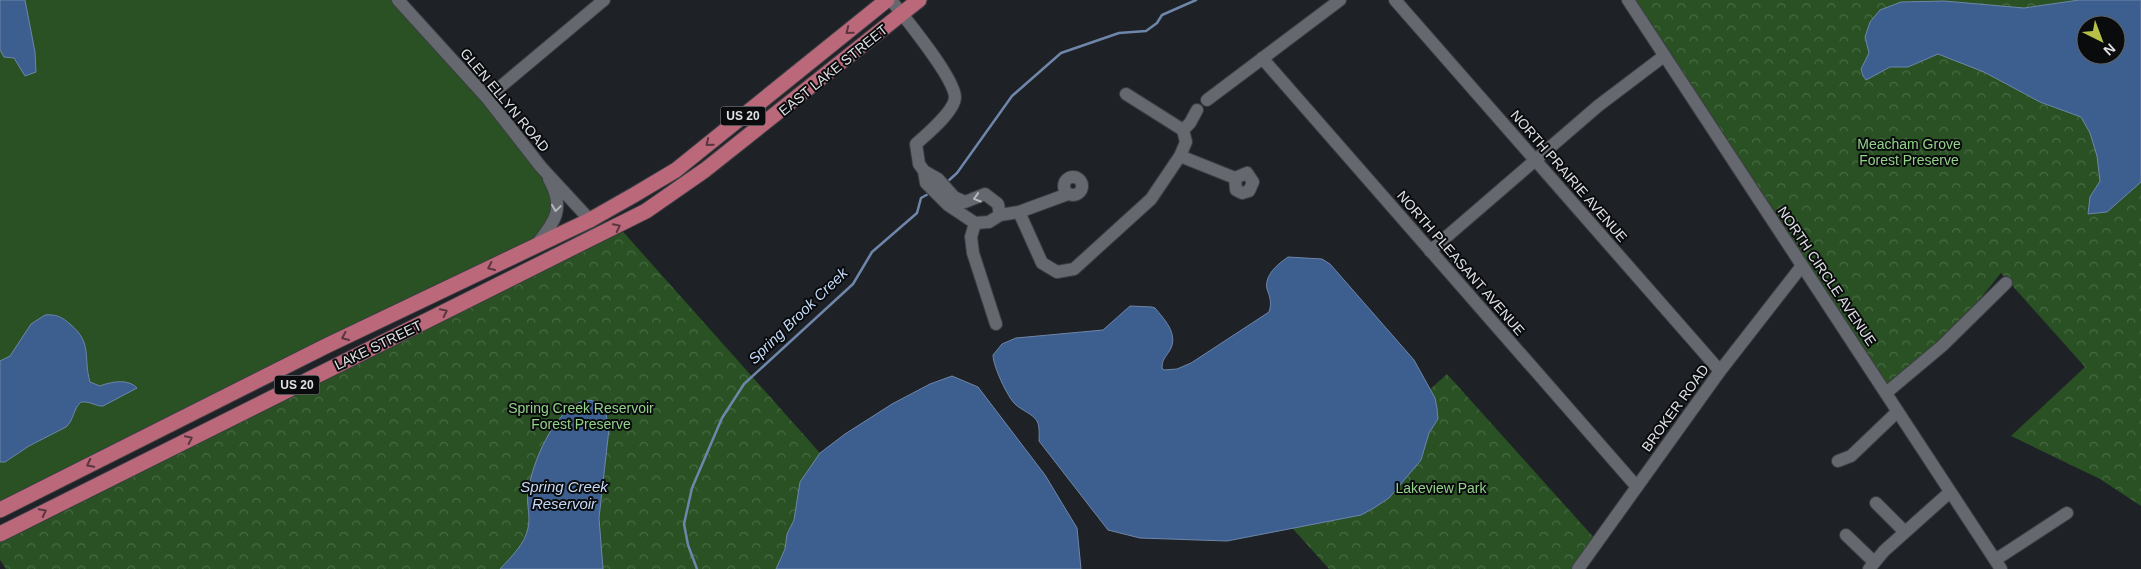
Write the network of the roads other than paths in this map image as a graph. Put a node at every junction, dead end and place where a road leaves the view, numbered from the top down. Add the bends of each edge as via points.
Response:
1 (604, 0) edge
2 (887, 0) edge
3 (891, 0) edge
4 (919, 0) edge
5 (1340, 0) edge
6 (1395, 0) edge
7 (1628, 0) edge
8 (405, 3) edge
9 (902, 14) junction
10 (1664, 56) junction
11 (1262, 58) junction
12 (1126, 94) dead end
13 (486, 98) junction
14 (1207, 100) dead end
15 (1197, 110) dead end
16 (1183, 130) junction
17 (1180, 156) junction
18 (1535, 160) junction
19 (541, 167) junction
20 (1234, 178) dead end
21 (939, 188) junction
22 (1068, 194) dead end
23 (1019, 212) junction
24 (1000, 216) junction
25 (590, 220) junction
26 (975, 223) junction
27 (595, 237) junction
28 (536, 246) junction
29 (1430, 251) junction
30 (1801, 267) junction
31 (2006, 283) dead end
32 (996, 324) dead end
33 (1720, 370) junction
34 (1886, 393) junction
35 (1897, 412) junction
36 (120, 449) junction
37 (1838, 460) dead end
38 (130, 468) junction
39 (1637, 487) junction
40 (1950, 492) junction
41 (1876, 503) dead end
42 (0, 510) edge
43 (2066, 513) dead end
44 (1906, 532) junction
45 (0, 534) edge
46 (1846, 535) dead end
47 (1998, 565) edge
48 (1872, 566) edge
49 (1582, 568) edge

1 - 13 street
2 -> 25 main road, EAST LAKE STREET / US 20 via 676,170
3 - 9 street
4 - 9 main road, EAST LAKE STREET / US 20
5 - 11 street
6 - 18 street, NORTH PRAIRIE AVENUE
7 - 10 street, NORTH CIRCLE AVENUE
8 - 13 street, GLEN ELLYN ROAD
9 - 21 street via 949,79 955,97 950,110 916,144 919,164
27 -> 9 main road, EAST LAKE STREET / US 20 via 646,212 688,183
10 - 18 street
10 - 30 street, NORTH CIRCLE AVENUE
11 - 14 street
11 - 29 street, NORTH PLEASANT AVENUE
12 - 16 street
13 - 19 street, GLEN ELLYN ROAD
15 - 16 street
16 - 17 street via 1186,142
17 - 20 street
17 - 23 street via 1151,199 1074,269 1057,272 1042,263
18 - 29 street
18 - 33 street, NORTH PRAIRIE AVENUE
19 - 25 street, GLEN ELLYN ROAD
19 -> 28 street via 558,202 552,226
24 -> 21 street via 998,204 984,194 965,202
21 - 26 street via 948,205
22 - 23 street
23 - 24 street
24 - 26 street via 988,222
25 - 27 main road
25 - 28 main road, LAKE STREET / US 20
26 - 32 street via 971,237 973,253
38 -> 27 main road, LAKE STREET / US 20
28 -> 36 main road, LAKE STREET / US 20
29 - 39 street, NORTH PLEASANT AVENUE
30 - 33 street, BROKER ROAD
30 - 34 street, NORTH CIRCLE AVENUE
31 - 34 street via 1942,346
33 - 39 street, BROKER ROAD
34 - 35 street, NORTH CIRCLE AVENUE
35 - 37 street via 1852,456
35 - 40 street, NORTH CIRCLE AVENUE
36 - 38 main road
36 -> 42 main road, LAKE STREET / US 20
45 -> 38 main road, LAKE STREET / US 20
39 - 49 street, BROKER ROAD
40 - 44 street
40 - 47 street, NORTH CIRCLE AVENUE
41 - 44 street
43 - 47 street
44 - 48 street
46 - 48 street

